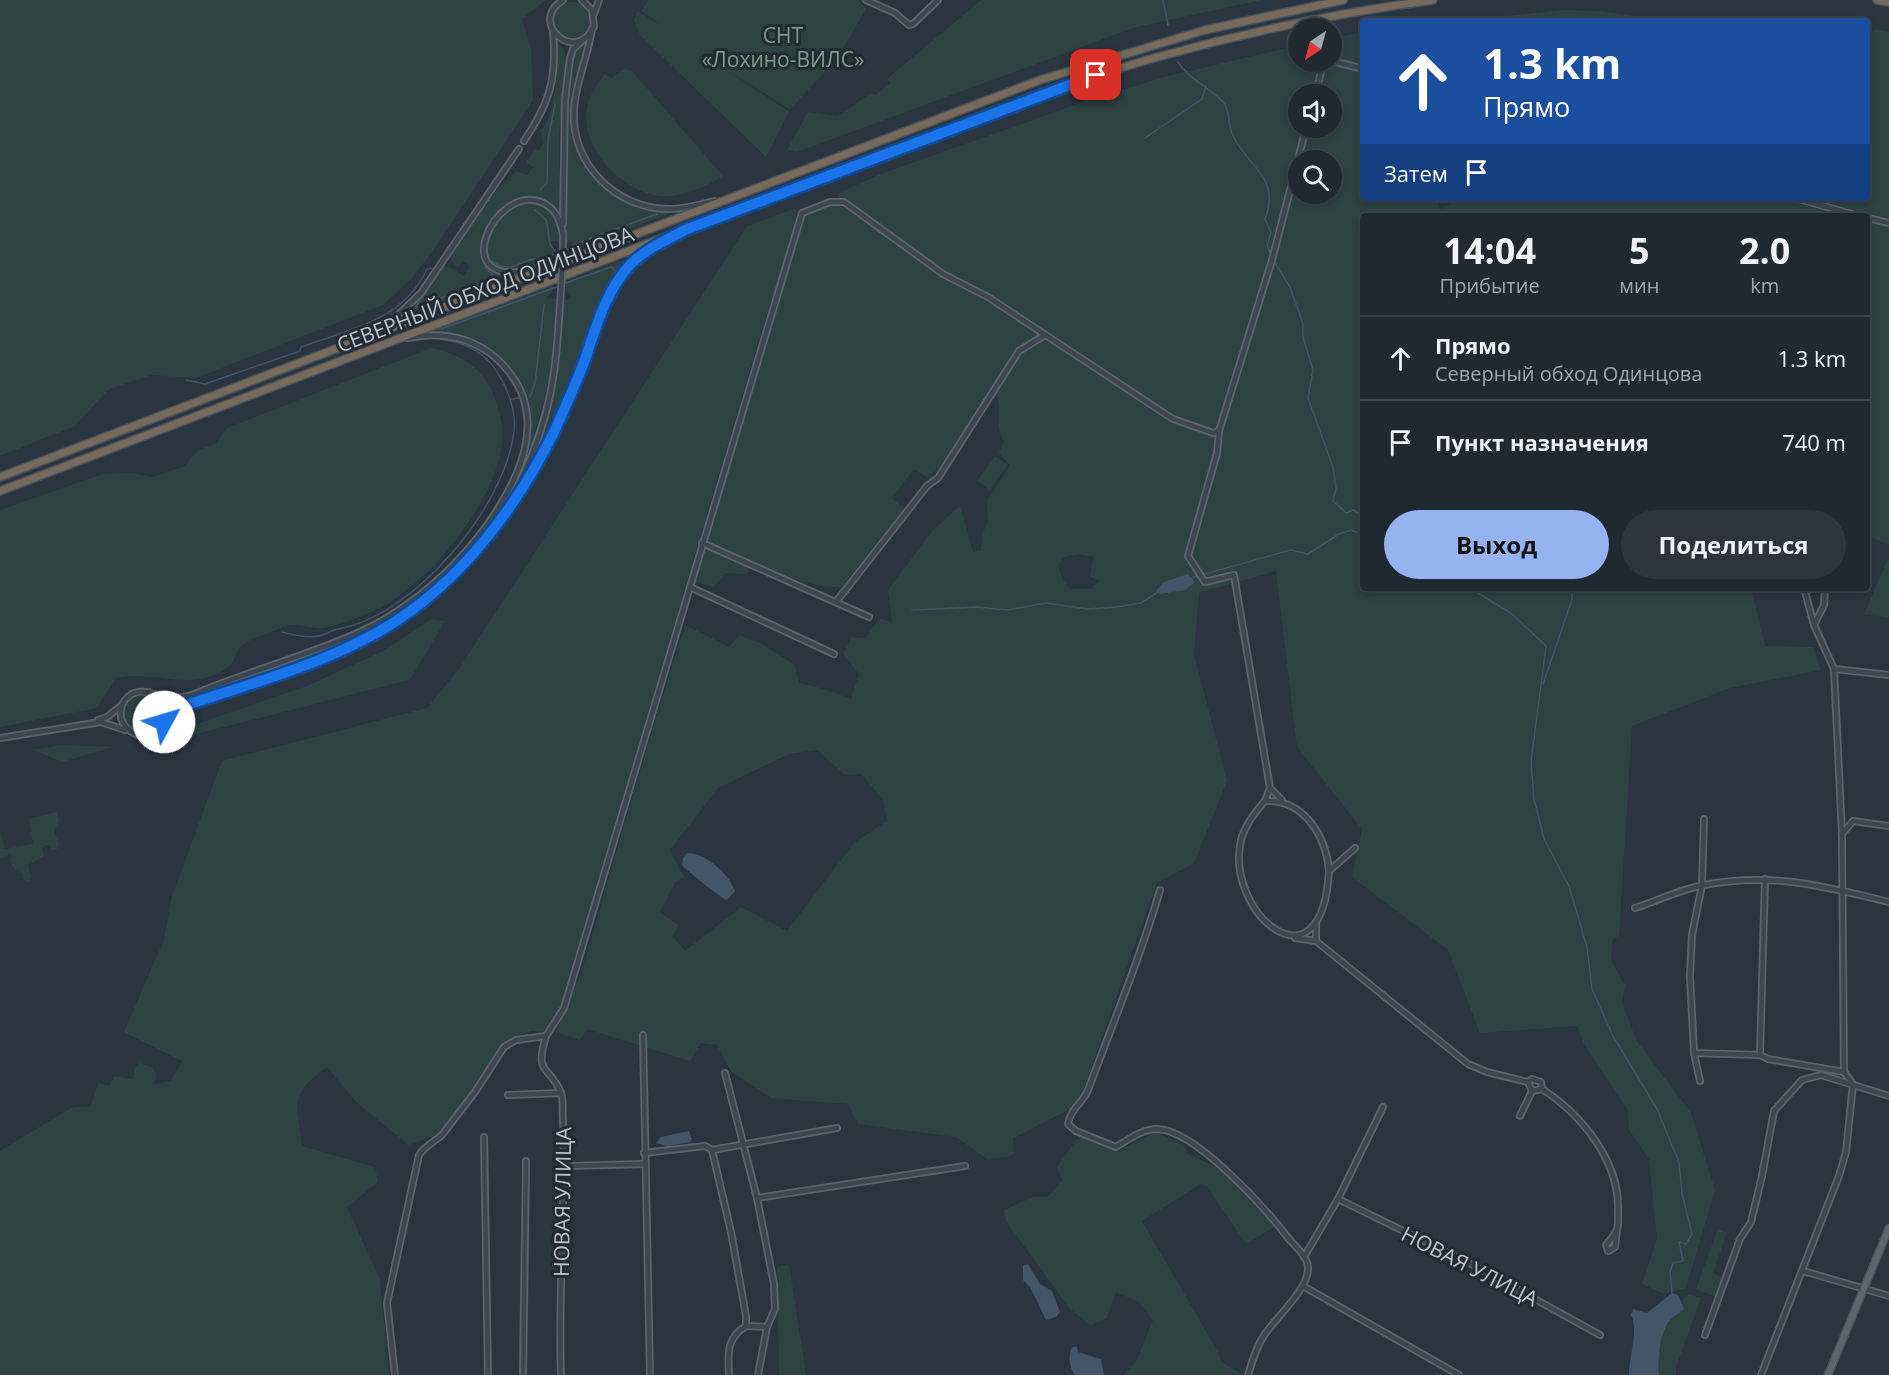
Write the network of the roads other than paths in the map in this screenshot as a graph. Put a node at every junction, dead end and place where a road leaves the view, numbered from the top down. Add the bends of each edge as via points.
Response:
1 (563, 0) edge
2 (582, 0) edge
3 (599, 0) edge
4 (866, 0) edge
5 (938, 0) edge
6 (1343, 0) edge
7 (1433, 0) edge
8 (1877, 0) edge
9 (1889, 2) edge
10 (594, 14) junction
11 (592, 30) junction
12 (554, 32) junction
13 (582, 40) junction
14 (1342, 64) edge
15 (1360, 68) edge
16 (1303, 138) edge
17 (524, 141) dead end
18 (519, 149) dead end
19 (735, 197) junction
20 (1806, 201) edge
21 (1848, 213) edge
22 (1870, 218) edge
23 (1889, 223) edge
24 (685, 230) junction
25 (563, 234) junction
26 (558, 264) junction
27 (1045, 334) junction
28 (360, 340) junction
29 (393, 341) junction
30 (1219, 431) junction
31 (0, 477) edge
32 (0, 491) edge
33 (500, 519) junction
34 (702, 543) junction
35 (690, 587) junction
36 (1805, 591) edge
37 (1825, 591) edge
38 (836, 602) junction
39 (869, 617) dead end
40 (1814, 625) junction
41 (834, 654) dead end
42 (1834, 669) junction
43 (1889, 675) edge
44 (246, 684) junction
45 (149, 692) junction
46 (192, 695) junction
47 (126, 699) junction
48 (85, 724) junction
49 (162, 725) junction
50 (133, 734) junction
51 (0, 738) edge
52 (1269, 788) junction
53 (1282, 800) junction
54 (1265, 801) junction
55 (1704, 819) dead end
56 (1889, 826) edge
57 (1842, 834) junction
58 (1355, 848) dead end
59 (1328, 852) junction
60 (1342, 858) junction
61 (1329, 872) junction
62 (1766, 879) junction
63 (1702, 885) junction
64 (1161, 890) dead end
65 (1841, 890) junction
66 (1889, 902) edge
67 (1635, 908) dead end
68 (1316, 925) junction
69 (1293, 938) junction
70 (1316, 941) junction
71 (643, 1035) dead end
72 (546, 1036) junction
73 (1694, 1053) junction
74 (1760, 1055) junction
75 (1844, 1072) junction
76 (725, 1073) dead end
77 (1700, 1081) dead end
78 (1528, 1082) junction
79 (1853, 1084) junction
80 (1542, 1089) junction
81 (1532, 1091) junction
82 (561, 1093) junction
83 (508, 1095) dead end
84 (1889, 1096) edge
85 (1383, 1107) dead end
86 (1520, 1116) dead end
87 (837, 1128) dead end
88 (484, 1137) dead end
89 (743, 1143) junction
90 (712, 1150) junction
91 (644, 1153) junction
92 (526, 1161) dead end
93 (645, 1164) junction
94 (565, 1166) junction
95 (965, 1166) dead end
96 (757, 1198) junction
97 (1338, 1199) junction
98 (1617, 1228) dead end
99 (1889, 1228) edge
100 (1304, 1257) junction
101 (1803, 1271) junction
102 (1303, 1286) junction
103 (1862, 1288) junction
104 (1889, 1296) edge
105 (746, 1326) junction
106 (767, 1327) junction
107 (1600, 1335) dead end
108 (1705, 1335) dead end
109 (395, 1375) edge
110 (488, 1375) edge
111 (523, 1375) edge
112 (561, 1375) edge
113 (650, 1375) edge
114 (729, 1375) edge
115 (758, 1375) edge
116 (1248, 1375) edge
117 (1459, 1375) edge
118 (1761, 1375) edge
119 (1828, 1375) edge

1 - 12 street via 551,14
2 - 10 street
3 - 10 street
4 - 5 street via 895,13 909,25
6 - 19 highway, СЕВЕРНЫЙ ОБХОД ОДИНЦОВА via 1205,30 1092,62
7 - 24 highway, СЕВЕРНЫЙ ОБХОД ОДИНЦОВА via 1272,27 1096,75
8 - 9 highway
10 - 11 street
11 - 13 street
11 - 19 street via 574,102 574,125 582,155 597,177 629,200 653,208 687,208
12 - 13 street via 565,41
12 - 17 street via 549,99
13 - 25 street via 570,58 565,100
14 - 15 street
16 - 30 street via 1272,260
18 - 28 street via 421,293 398,315
19 - 26 highway, СЕВЕРНЫЙ ОБХОД ОДИНЦОВА
20 - 21 street
22 - 23 street
24 - 29 highway, СЕВЕРНЫЙ ОБХОД ОДИНЦОВА
24 - 33 street via 646,252 616,282 553,434
25 - 26 street via 554,210 538,200 524,199 506,208 483,246 488,264 503,273
25 - 33 street, bridge via 553,376 543,424 528,466
26 - 28 highway, СЕВЕРНЫЙ ОБХОД ОДИНЦОВА
27 - 30 street via 1173,419 1213,433
27 - 34 street via 943,274 844,202 830,202 802,213
27 - 38 street via 1019,351 938,478 927,486
28 - 31 highway, СЕВЕРНЫЙ ОБХОД ОДИНЦОВА
29 - 32 highway, СЕВЕРНЫЙ ОБХОД ОДИНЦОВА
29 - 46 street via 435,335 457,337 486,349 511,374 524,399 529,430 523,460 504,498 450,567 398,610 362,631
30 - 52 street via 1217,453 1188,556 1205,582 1234,575
33 - 44 street via 448,580 390,625 325,657
34 - 35 street
34 - 38 street
35 - 41 street
35 - 72 street via 579,966 564,1008
36 - 40 street
37 - 40 street via 1824,605
38 - 39 street
40 - 42 street
42 - 43 street
42 - 57 street
44 - 46 street
44 - 49 street via 179,708
45 - 46 street via 170,698
45 - 47 street via 135,693
45 - 49 street via 164,707
47 - 48 street via 107,717
47 - 50 street via 121,716
48 - 50 street via 108,723
48 - 51 street
49 - 50 street via 147,735
52 - 53 street
52 - 54 street
53 - 54 street
53 - 59 street via 1303,813
54 - 69 street via 1252,816 1241,840 1240,864 1258,914 1276,932
55 - 63 street
56 - 57 street via 1852,821
57 - 65 street
58 - 60 street
59 - 60 street
59 - 61 street
60 - 61 street
61 - 68 street via 1328,890
62 - 63 street
62 - 65 street
62 - 74 street
63 - 67 street
63 - 73 street via 1692,935 1690,976
64 - 100 street via 1086,1095 1069,1115 1068,1124 1116,1147 1142,1132 1156,1129 1176,1135 1235,1179 1271,1215
65 - 66 street
65 - 75 street
68 - 69 street
68 - 70 street
69 - 70 street
70 - 78 street via 1468,1064
71 - 91 street
72 - 82 street via 541,1065
72 - 109 street via 516,1040 504,1047 442,1135 419,1155 387,1303
73 - 74 street
73 - 77 street
74 - 75 street
75 - 79 street
76 - 89 street
78 - 80 street via 1538,1080
78 - 81 street
79 - 84 street
79 - 101 street via 1846,1152
79 - 108 street via 1821,1075 1802,1080 1774,1111 1750,1222 1740,1239
80 - 81 street
80 - 98 street via 1563,1102 1593,1136 1611,1171 1618,1201
81 - 86 street
82 - 83 street
82 - 94 street, НОВАЯ УЛИЦА
85 - 97 street
87 - 89 street
88 - 110 street
89 - 90 street
89 - 96 street
90 - 91 street via 705,1146
90 - 105 street via 731,1232
91 - 93 street
92 - 111 street
93 - 94 street
93 - 113 street
94 - 112 street, НОВАЯ УЛИЦА
95 - 96 street
96 - 106 street via 774,1284 775,1309
97 - 100 street
97 - 107 street, НОВАЯ УЛИЦА via 1477,1267
99 - 103 main road
100 - 102 street via 1308,1271
101 - 103 street
101 - 118 street
102 - 116 street via 1261,1340
102 - 117 street
103 - 104 street
103 - 119 main road
105 - 106 street
105 - 114 street via 729,1342
106 - 115 street

